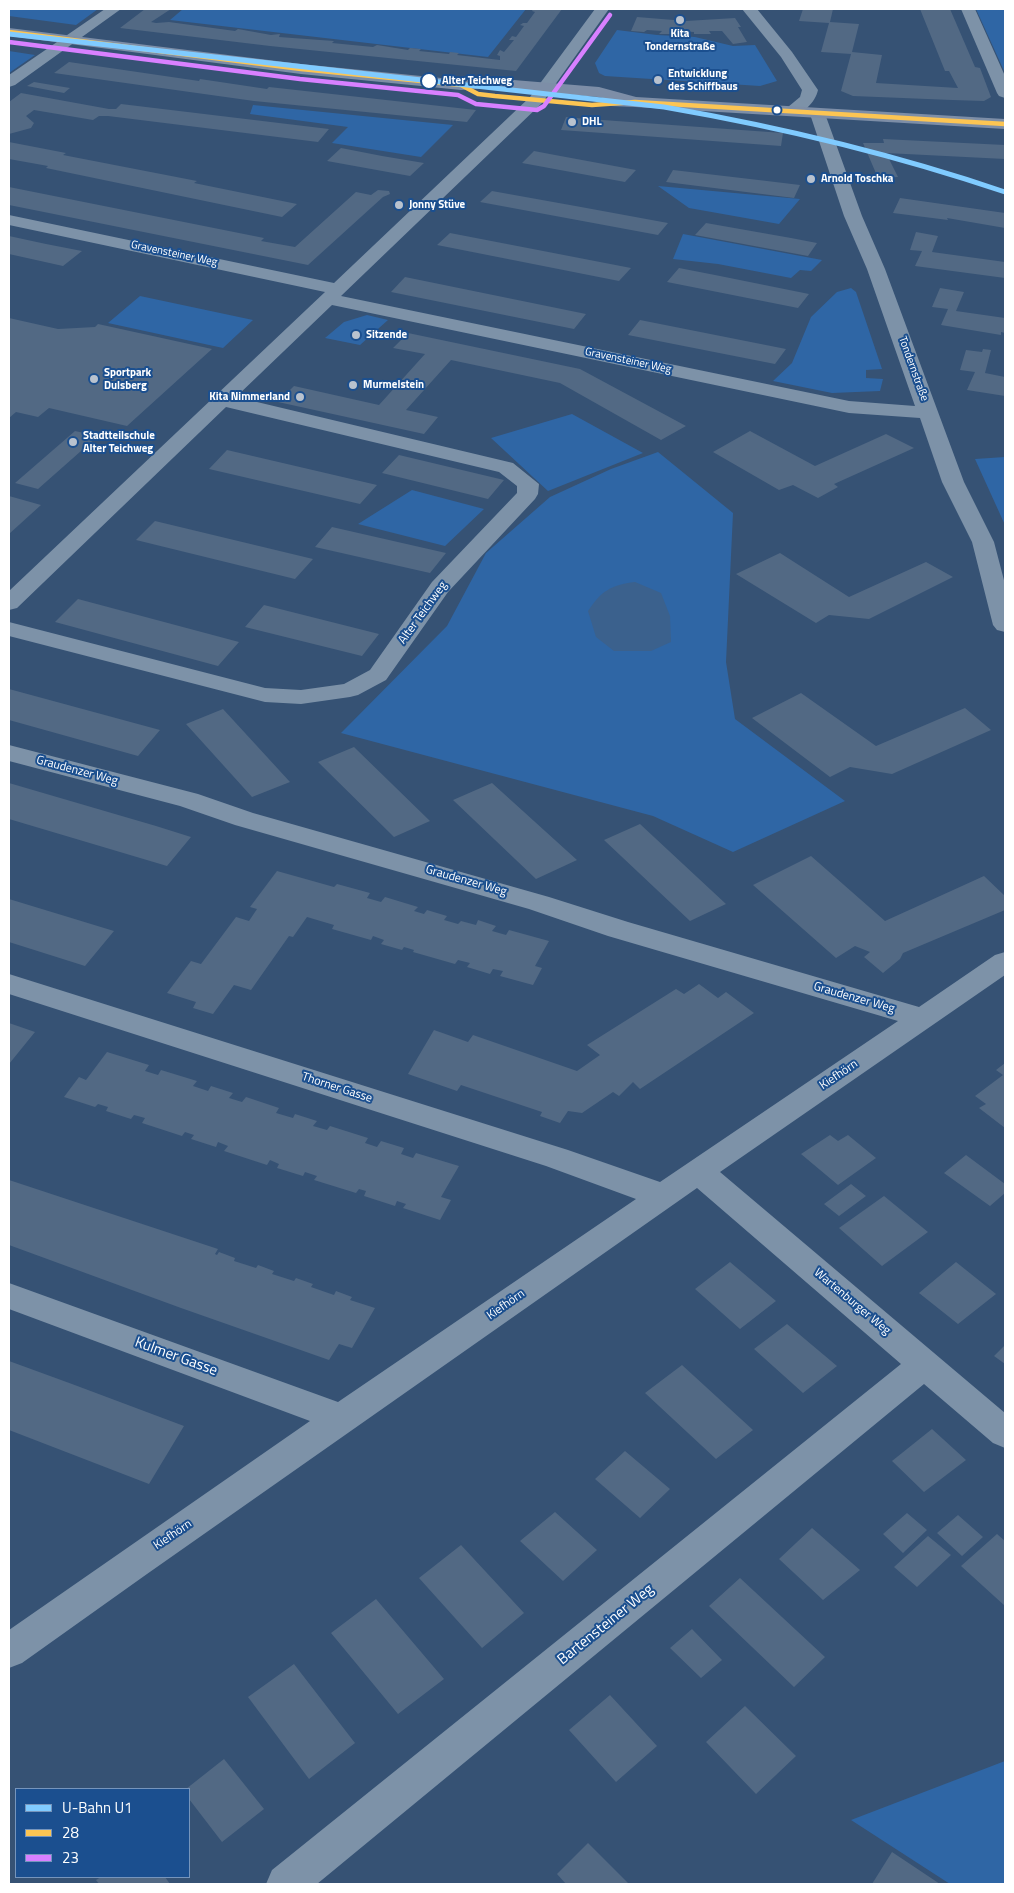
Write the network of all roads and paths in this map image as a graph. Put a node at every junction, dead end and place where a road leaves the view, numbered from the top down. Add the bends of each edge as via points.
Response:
1 (114, 9) edge
2 (602, 9) edge
3 (749, 9) edge
4 (968, 9) edge
5 (9, 32) edge
6 (69, 41) junction
7 (9, 82) edge
8 (1005, 93) edge
9 (541, 94) junction
10 (790, 112) junction
11 (818, 114) junction
12 (1005, 124) edge
13 (9, 220) edge
14 (333, 294) junction
15 (221, 400) junction
16 (929, 413) junction
17 (9, 603) edge
18 (1005, 625) edge
19 (9, 629) edge
20 (9, 753) edge
21 (1005, 962) edge
22 (9, 984) edge
23 (922, 1018) junction
24 (699, 1172) junction
25 (663, 1196) junction
26 (9, 1296) edge
27 (925, 1364) junction
28 (343, 1419) junction
29 (1005, 1433) edge
30 (9, 1651) edge
31 (286, 1884) edge

1 - 6 street
2 - 9 street
3 - 10 street via 788,55 810,90 806,101
4 - 8 street
5 - 6 main road
6 - 7 street
6 - 9 main road via 461,85 478,94
9 - 10 main road via 592,105 635,102
9 - 14 street
10 - 11 main road
11 - 12 main road
11 - 16 street, Tondernstraße
13 - 14 street, Gravensteiner Weg
14 - 15 street
14 - 16 street, Gravensteiner Weg via 849,407
15 - 17 street
15 - 19 street, Alter Teichweg via 506,467 528,484 527,494 440,587 378,675 350,690 302,697 265,695
16 - 18 street, Tondernstraße via 953,482 983,542
20 - 23 street, Graudenzer Weg via 189,800 244,819 529,900
21 - 23 street, Kiefhörn
22 - 25 street, Thorner Gasse via 548,1155
23 - 24 street, Kiefhörn
24 - 25 street, Kiefhörn
24 - 27 street, Wartenburger Weg
25 - 28 street, Kiefhörn
26 - 28 street, Kulmer Gasse
27 - 29 street, Wartenburger Weg
27 - 31 street, Bartensteiner Weg
28 - 30 street, Kiefhörn

